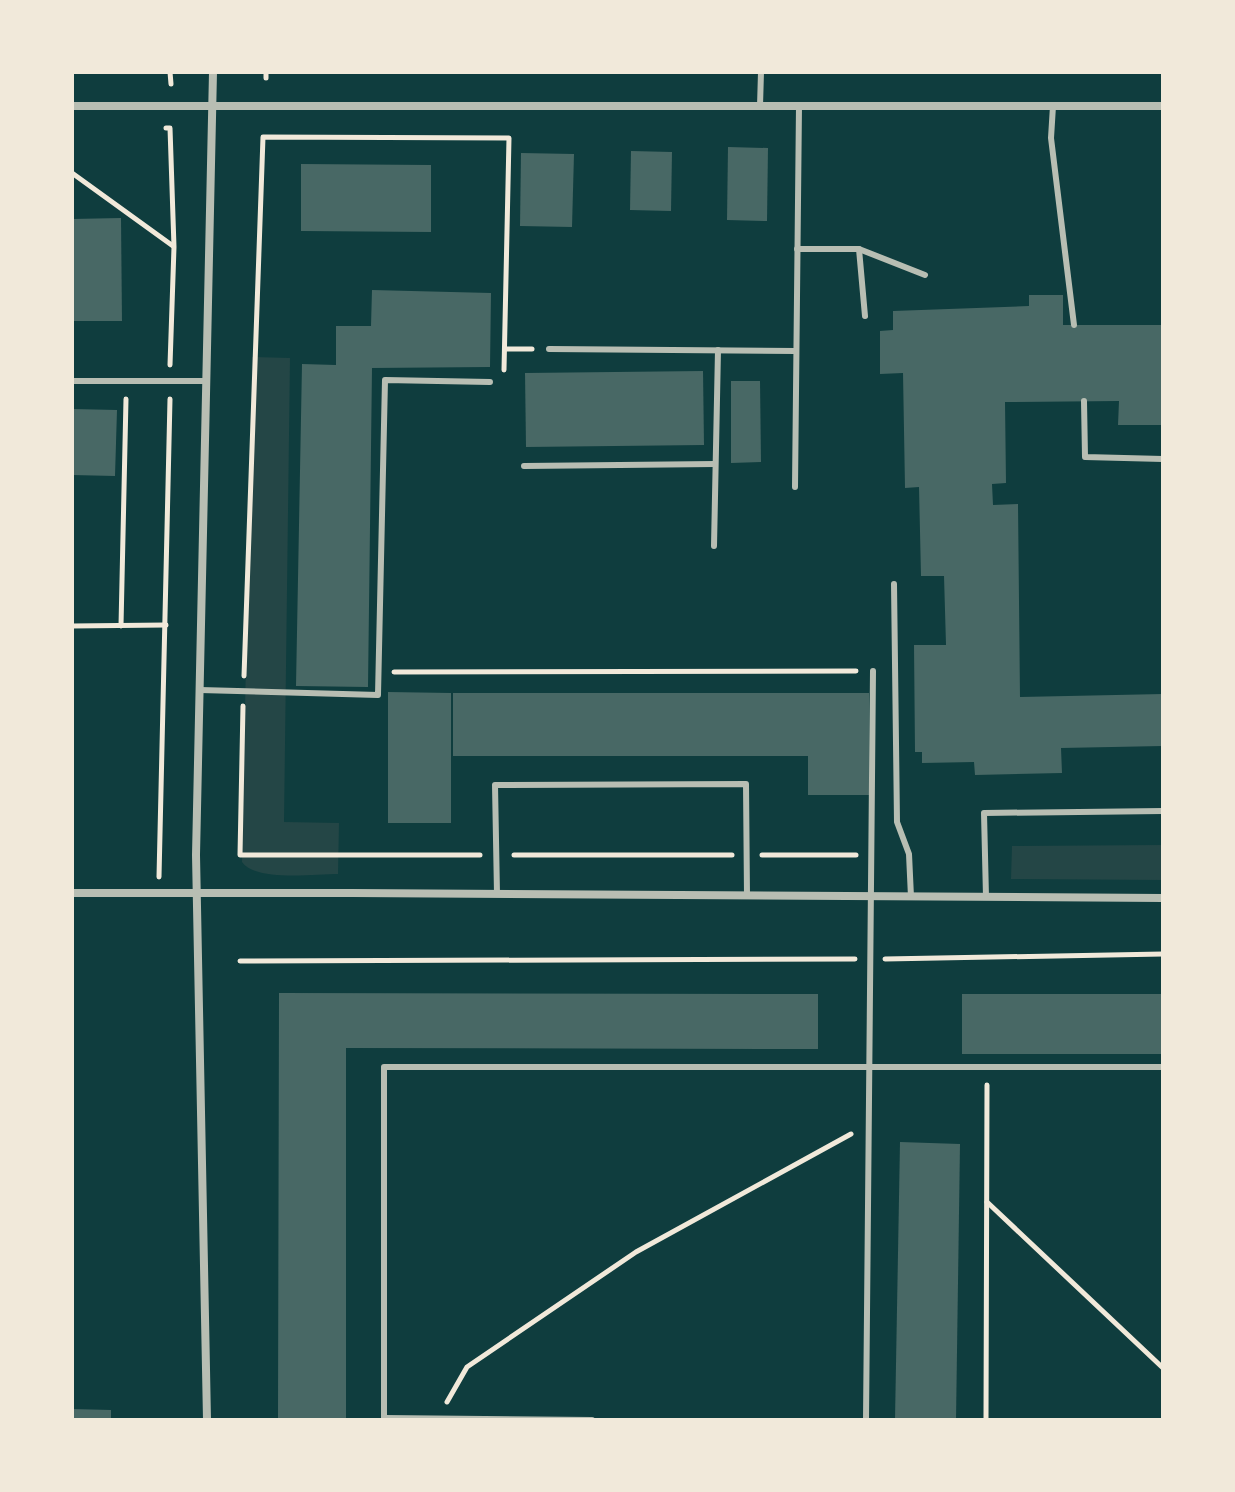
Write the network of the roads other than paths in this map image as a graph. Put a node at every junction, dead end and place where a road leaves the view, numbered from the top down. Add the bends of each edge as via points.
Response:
1 (213, 72) edge
2 (761, 72) edge
3 (72, 106) edge
4 (214, 106) junction
5 (760, 106) junction
6 (799, 106) junction
7 (1053, 106) junction
8 (1163, 106) edge
9 (797, 249) junction
10 (859, 249) junction
11 (925, 275) dead end
12 (865, 316) dead end
13 (1074, 325) dead end
14 (549, 349) road end
15 (718, 350) junction
16 (796, 351) junction
17 (72, 381) edge
18 (207, 381) junction
19 (490, 382) dead end
20 (1084, 401) dead end
21 (1163, 459) edge
22 (715, 464) junction
23 (524, 466) dead end
24 (795, 487) dead end
25 (714, 546) dead end
26 (894, 584) dead end
27 (873, 671) road end
28 (200, 690) junction
29 (1163, 811) edge
30 (72, 893) edge
31 (497, 894) junction
32 (196, 895) junction
33 (747, 896) junction
34 (872, 896) junction
35 (911, 897) junction
36 (986, 897) junction
37 (1163, 898) edge
38 (870, 1066) junction
39 (1163, 1067) edge
40 (438, 1418) edge
41 (384, 1419) edge
42 (207, 1420) edge
43 (592, 1420) edge
44 (866, 1420) edge

1 - 4 street
2 - 5 lane
3 - 4 street
4 - 5 street
4 - 18 street
5 - 6 street
6 - 7 street
6 - 9 lane
7 - 8 street
7 - 13 lane via 1051,138
9 - 10 lane
9 - 16 lane
10 - 11 lane
10 - 12 lane
14 - 15 lane
15 - 16 lane
15 - 22 lane
16 - 24 lane
17 - 18 lane
18 - 28 street
19 - 28 lane via 385,380 378,695
20 - 21 lane via 1085,457
22 - 23 lane
22 - 25 lane
26 - 35 lane via 897,822 909,854
27 - 34 lane
28 - 32 street
29 - 36 lane via 984,813
30 - 32 street
31 - 32 street
31 - 33 street
31 - 33 lane via 495,785 746,784
32 - 42 street
33 - 34 street
34 - 35 street
34 - 38 lane
35 - 36 street
36 - 37 street
38 - 39 lane
38 - 41 lane via 384,1067
38 - 44 lane
40 - 41 lane
40 - 43 lane

